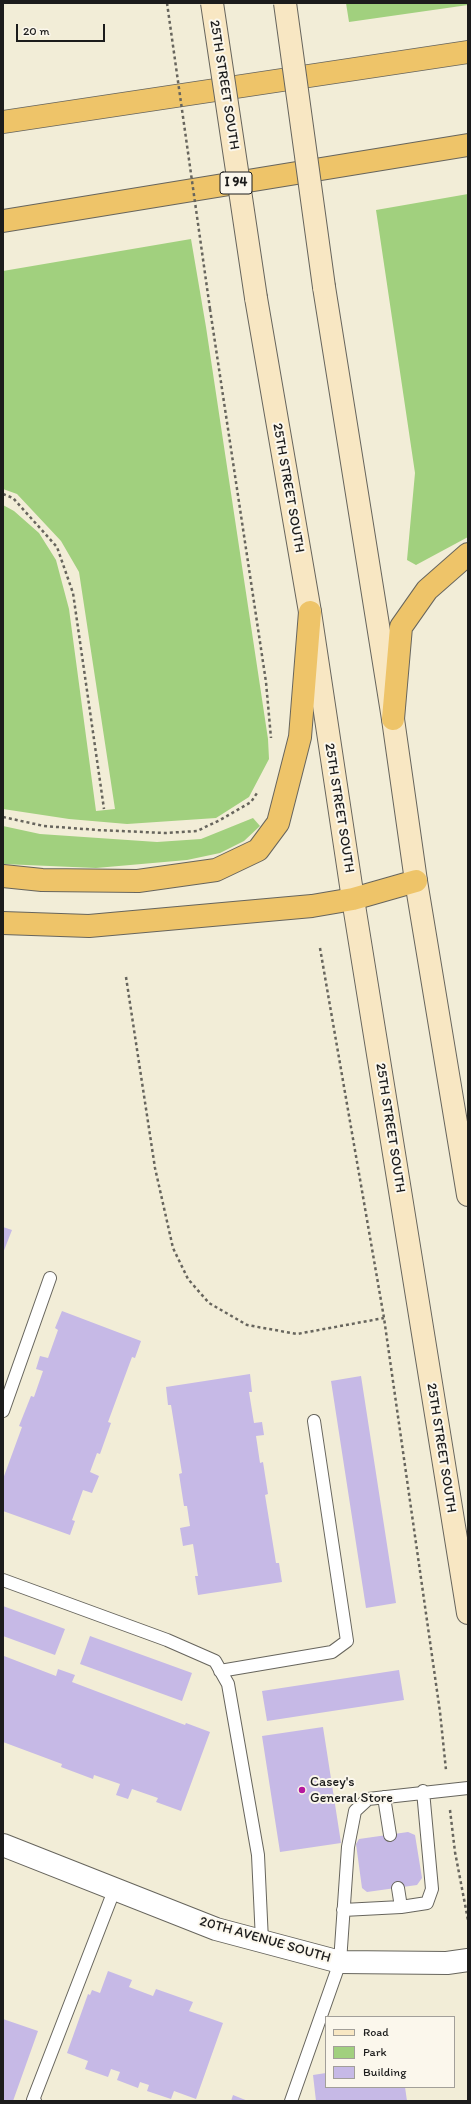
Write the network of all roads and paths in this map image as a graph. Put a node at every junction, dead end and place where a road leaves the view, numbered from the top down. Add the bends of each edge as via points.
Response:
1 (167, 3) edge
2 (212, 3) edge
3 (285, 3) edge
4 (468, 38) edge
5 (468, 52) edge
6 (388, 64) junction
7 (3, 122) edge
8 (468, 145) edge
9 (3, 221) edge
10 (3, 494) edge
11 (468, 554) edge
12 (310, 612) junction
13 (393, 719) junction
14 (272, 745) dead end
15 (259, 791) dead end
16 (104, 809) dead end
17 (3, 817) edge
18 (3, 876) edge
19 (416, 882) junction
20 (352, 898) junction
21 (3, 923) edge
22 (320, 948) dead end
23 (126, 977) dead end
24 (468, 1195) edge
25 (50, 1278) dead end
26 (384, 1318) junction
27 (3, 1411) edge
28 (314, 1421) dead end
29 (3, 1580) edge
30 (468, 1614) edge
31 (220, 1671) junction
32 (468, 1788) edge
33 (448, 1789) junction
34 (423, 1792) junction
35 (384, 1797) junction
36 (390, 1835) dead end
37 (3, 1845) edge
38 (115, 1888) junction
39 (398, 1888) dead end
40 (401, 1907) junction
41 (343, 1910) junction
42 (468, 1920) edge
43 (262, 1941) junction
44 (468, 1960) edge
45 (340, 1962) junction
46 (35, 2101) edge
47 (291, 2101) edge

1 - 14 path, bridge via 266,682
2 - 12 main road, 25TH STREET SOUTH, bridge via 256,298
3 - 13 main road, bridge via 324,287
4 - 6 highway
5 - 6 highway
6 - 7 highway
8 - 9 highway, I 94
10 - 16 path via 13,498 57,547 73,593
11 - 13 highway via 427,590 400,627
12 - 18 highway via 300,737 278,823 258,850 216,870 138,881 42,880
12 - 20 main road, 25TH STREET SOUTH
13 - 19 main road
15 - 17 path via 251,802 197,830 165,833 98,830 44,826
19 - 20 highway
19 - 24 main road
20 - 21 highway via 312,906 88,926
20 - 30 main road, 25TH STREET SOUTH
22 - 26 path
23 - 26 path via 155,1168 173,1248 188,1279 209,1302 247,1325 297,1334
25 - 27 lane
26 - 33 path via 440,1712
28 - 31 lane via 347,1641 332,1652
29 - 31 lane via 167,1640 214,1662
31 - 43 lane via 228,1684 258,1855
32 - 33 lane
33 - 34 lane
33 - 42 path via 455,1852
34 - 35 lane
34 - 40 lane via 432,1889 427,1903
35 - 36 lane
35 - 41 lane via 368,1799 356,1811 348,1847
37 - 38 street, 20TH AVENUE SOUTH
38 - 43 street, 20TH AVENUE SOUTH via 216,1929
38 - 46 lane via 33,2100
39 - 40 lane
40 - 41 lane
41 - 45 lane
43 - 45 street, 20TH AVENUE SOUTH
44 - 45 street, 20TH AVENUE SOUTH via 446,1963
45 - 47 lane

